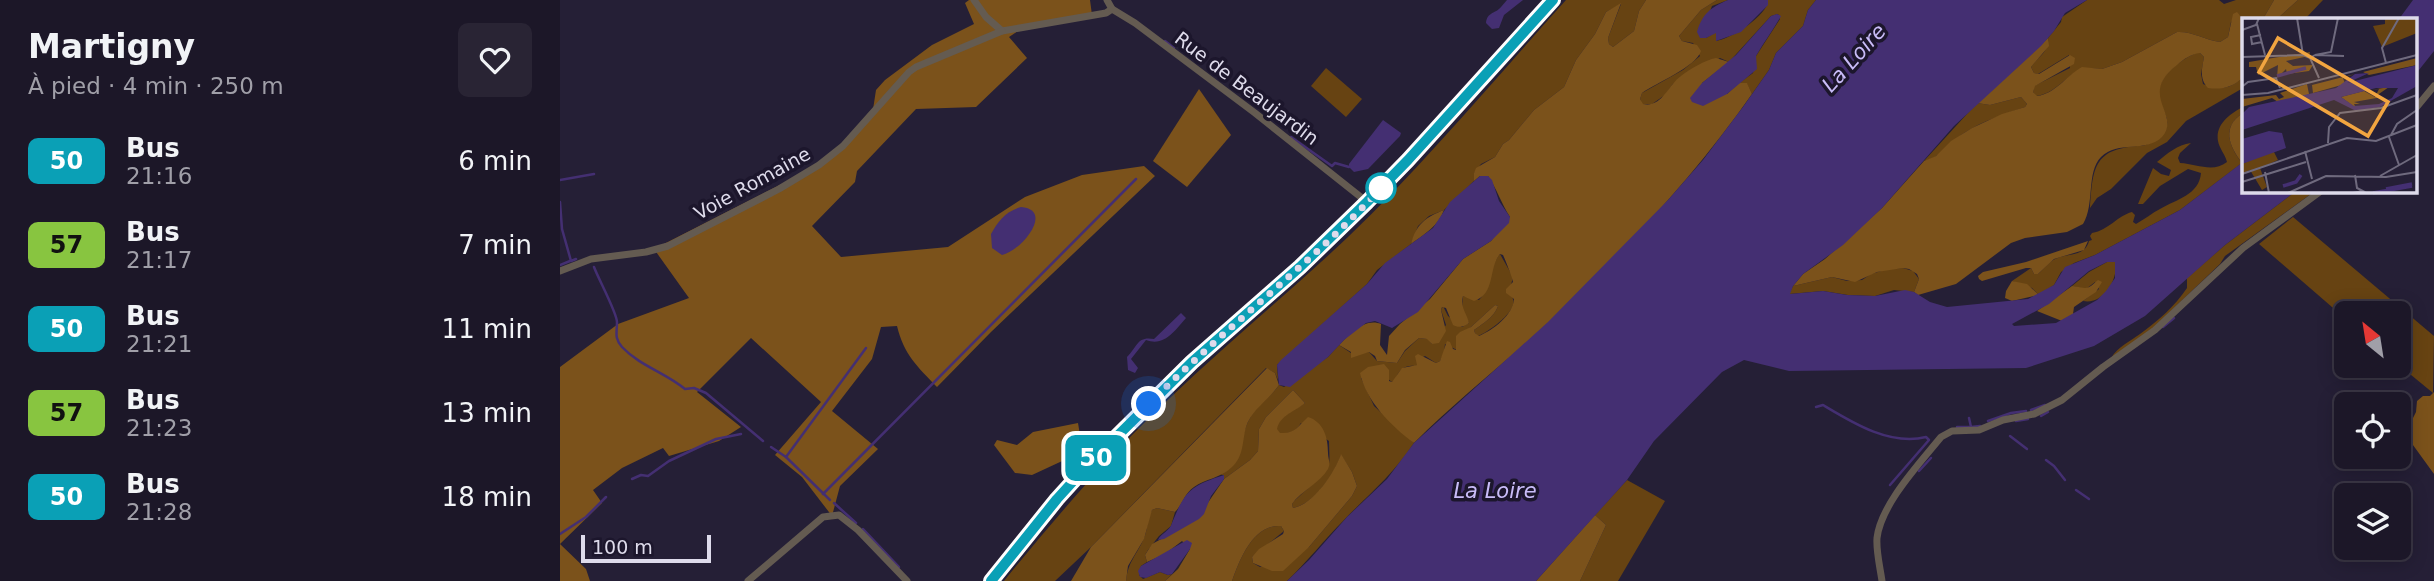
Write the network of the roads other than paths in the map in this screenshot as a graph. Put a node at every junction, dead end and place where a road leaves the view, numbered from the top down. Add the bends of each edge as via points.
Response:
1 (974, 0) edge
2 (1107, 0) edge
3 (1553, 0) edge
4 (1112, 9) junction
5 (1002, 31) junction
6 (2434, 86) edge
7 (2416, 108) edge
8 (2320, 192) edge
9 (1367, 202) junction
10 (560, 271) edge
11 (748, 581) edge
12 (907, 581) edge
13 (991, 581) edge
14 (1882, 581) edge

1 - 5 street
2 - 4 street, Rue de Beaujardin
3 - 9 main road
4 - 5 street, Voie Romaine
4 - 9 street, Rue de Beaujardin
5 - 10 street, Voie Romaine via 909,72 843,146 779,189 668,246 591,259
6 - 7 street
8 - 14 street via 2244,248 2155,330 2062,400 2034,414 1941,437 1881,523 1877,539
9 - 13 main road via 1120,433 1057,499
11 - 12 street via 823,517 839,515

